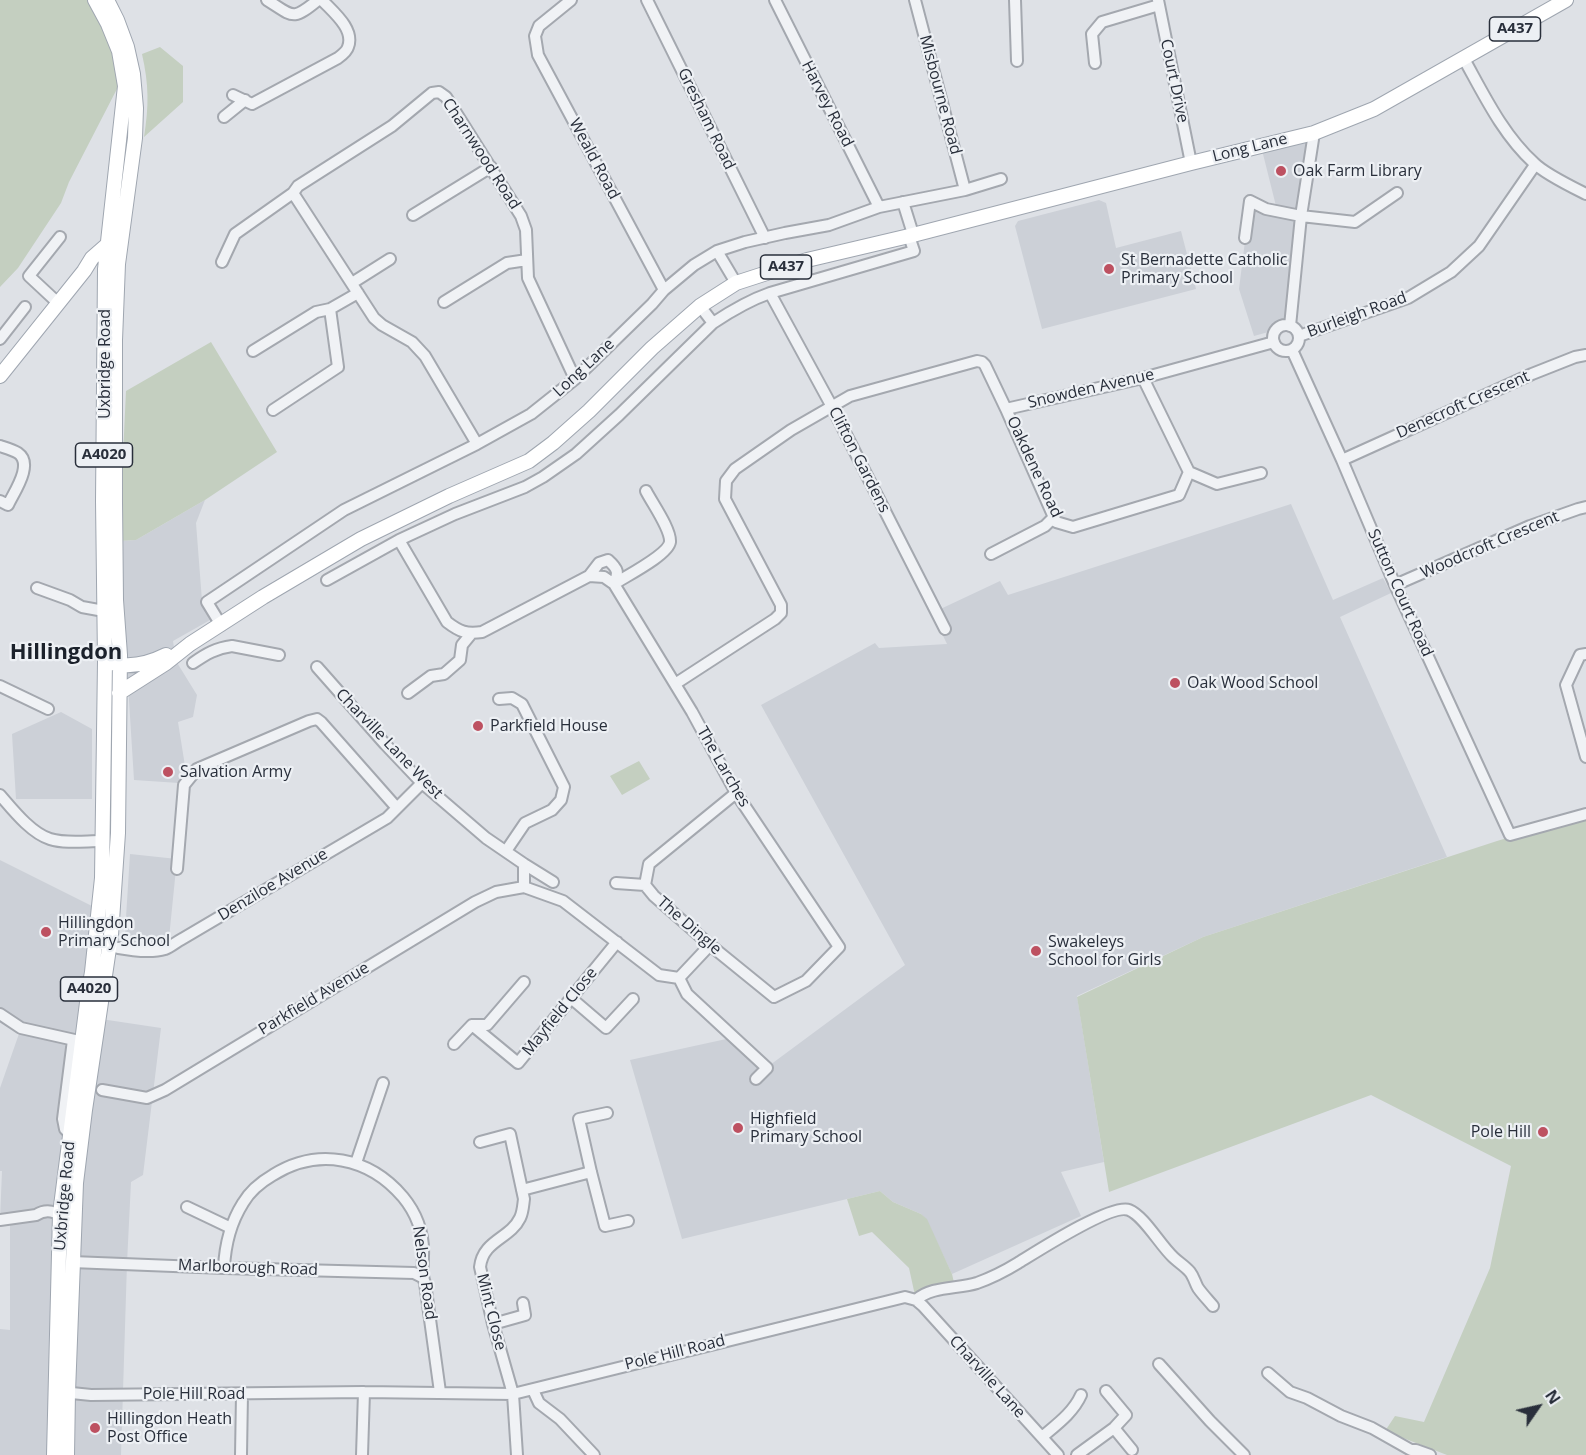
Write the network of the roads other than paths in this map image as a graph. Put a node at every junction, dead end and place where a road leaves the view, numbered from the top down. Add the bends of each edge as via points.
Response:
1 (95, 0) edge
2 (107, 0) edge
3 (267, 0) edge
4 (320, 0) edge
5 (571, 0) edge
6 (648, 0) edge
7 (775, 0) edge
8 (915, 0) edge
9 (1015, 0) edge
10 (1566, 0) edge
11 (1158, 3) edge
12 (1464, 59) junction
13 (1017, 61) dead end
14 (1095, 63) dead end
15 (233, 95) dead end
16 (244, 100) junction
17 (224, 117) dead end
18 (1314, 133) junction
19 (1191, 163) junction
20 (1535, 165) junction
21 (490, 167) junction
22 (1001, 179) dead end
23 (965, 190) junction
24 (293, 193) junction
25 (1397, 193) dead end
26 (1586, 194) edge
27 (903, 202) junction
28 (879, 207) junction
29 (413, 216) dead end
30 (1301, 216) junction
31 (911, 235) junction
32 (60, 237) dead end
33 (765, 238) junction
34 (1245, 238) dead end
35 (108, 244) junction
36 (717, 251) junction
37 (390, 259) dead end
38 (527, 260) junction
39 (222, 262) dead end
40 (112, 266) junction
41 (84, 271) junction
42 (736, 283) junction
43 (355, 288) junction
44 (664, 290) junction
45 (770, 293) junction
46 (444, 302) dead end
47 (58, 303) junction
48 (700, 306) junction
49 (25, 307) dead end
50 (330, 309) junction
51 (713, 323) junction
52 (1290, 326) junction
53 (1299, 336) junction
54 (0, 339) edge
55 (1274, 342) junction
56 (1292, 350) junction
57 (253, 351) dead end
58 (1586, 356) edge
59 (993, 357) dead end
60 (985, 365) junction
61 (0, 376) edge
62 (1143, 378) junction
63 (575, 379) junction
64 (831, 405) junction
65 (1006, 409) junction
66 (273, 410) dead end
67 (477, 444) junction
68 (0, 446) edge
69 (1342, 460) junction
70 (1189, 472) junction
71 (1261, 473) dead end
72 (646, 491) dead end
73 (0, 501) edge
74 (1586, 507) edge
75 (1054, 517) junction
76 (399, 540) junction
77 (991, 554) dead end
78 (589, 576) junction
79 (327, 580) dead end
80 (614, 584) junction
81 (1395, 585) junction
82 (37, 588) dead end
83 (104, 611) junction
84 (221, 625) junction
85 (945, 629) dead end
86 (471, 634) junction
87 (190, 643) junction
88 (207, 653) junction
89 (1586, 654) edge
90 (279, 655) dead end
91 (105, 658) junction
92 (120, 660) junction
93 (193, 663) dead end
94 (318, 673) dead end
95 (675, 684) junction
96 (0, 686) edge
97 (119, 693) junction
98 (408, 693) dead end
99 (499, 699) dead end
100 (48, 709) dead end
101 (1586, 757) edge
102 (422, 783) junction
103 (736, 793) junction
104 (0, 795) edge
105 (397, 808) junction
106 (1586, 814) edge
107 (102, 841) junction
108 (506, 851) junction
109 (524, 864) junction
110 (177, 869) dead end
111 (117, 874) junction
112 (102, 878) junction
113 (553, 882) dead end
114 (616, 883) dead end
115 (645, 885) junction
116 (524, 887) junction
117 (96, 939) junction
118 (617, 942) junction
119 (710, 945) junction
120 (110, 946) junction
121 (839, 947) joint
122 (679, 978) junction
123 (524, 982) dead end
124 (572, 998) junction
125 (633, 999) dead end
126 (0, 1014) edge
127 (472, 1025) junction
128 (78, 1041) junction
129 (454, 1044) dead end
130 (756, 1079) dead end
131 (384, 1083) dead end
132 (102, 1090) dead end
133 (607, 1113) dead end
134 (480, 1142) dead end
135 (356, 1163) junction
136 (591, 1172) junction
137 (522, 1190) junction
138 (187, 1207) dead end
139 (74, 1209) junction
140 (60, 1214) junction
141 (0, 1220) edge
142 (628, 1221) dead end
143 (74, 1226) junction
144 (231, 1228) junction
145 (72, 1262) junction
146 (224, 1268) junction
147 (422, 1277) junction
148 (916, 1300) junction
149 (523, 1303) dead end
150 (1213, 1306) dead end
151 (493, 1324) junction
152 (1159, 1364) dead end
153 (1268, 1373) dead end
154 (533, 1390) junction
155 (1106, 1391) dead end
156 (61, 1392) junction
157 (364, 1392) junction
158 (440, 1392) junction
159 (242, 1394) junction
160 (513, 1394) junction
161 (1081, 1395) dead end
162 (1114, 1428) junction
163 (1042, 1437) junction
164 (1132, 1450) dead end
165 (1409, 1453) edge
166 (54, 1455) edge
167 (67, 1455) edge
168 (241, 1455) edge
169 (362, 1455) edge
170 (517, 1455) edge
171 (594, 1455) edge
172 (1058, 1455) edge
173 (1077, 1455) edge
174 (1244, 1455) edge
175 (1430, 1455) edge

1 - 35 main road, Uxbridge Road / A4020 via 119,51 125,86
2 - 40 main road, Uxbridge Road / A4020 via 127,47 136,102 135,138
3 - 4 street via 294,15
4 - 16 street via 345,26 348,48 338,58 281,90 252,104
5 - 44 street, Weald Road via 539,26 535,36 538,55
6 - 33 street, Gresham Road
7 - 28 street, Harvey Road
8 - 23 street, Misbourne Road
9 - 13 street
10 - 12 main road, Long Lane / A437
11 - 14 street via 1102,22 1092,34
11 - 19 street, Court Drive
12 - 18 main road, Long Lane / A437 via 1374,109
12 - 20 street via 1491,109
15 - 16 street
16 - 17 street
18 - 19 main road, Long Lane / A437
18 - 30 street
19 - 31 main road, Long Lane / A437
20 - 26 street
20 - 53 street, Burleigh Road via 1479,246 1451,272 1408,298
21 - 24 street, Charnwood Road via 446,96 439,92 432,93 392,126
21 - 29 street
21 - 38 street, Charnwood Road via 521,216 526,230
22 - 23 street, Long Lane
23 - 27 street, Long Lane
24 - 39 street, Charnwood Road via 235,234
24 - 43 street
25 - 30 street via 1355,222
27 - 28 street, Long Lane
27 - 31 street
28 - 33 street, Long Lane via 829,225
30 - 34 street via 1250,201
30 - 52 street
31 - 42 main road, Long Lane / A437 via 807,260
31 - 45 street via 914,250
32 - 47 street via 29,276
33 - 36 street, Long Lane
35 - 40 main road, Uxbridge Road / A4020
35 - 41 main road
36 - 42 street
36 - 44 street, Long Lane via 694,264
37 - 43 street
38 - 46 street via 507,262
38 - 63 street, Charnwood Road via 533,291
40 - 41 main road
40 - 83 main road, Uxbridge Road / A4020 via 103,501
40 - 92 main road, Uxbridge Road / A4020
41 - 47 main road
42 - 48 main road, Long Lane / A437
43 - 50 street
43 - 67 street via 374,318 412,342 425,356
44 - 63 street, Long Lane
45 - 51 street
45 - 64 street, Clifton Gardens
47 - 61 main road
48 - 51 street
48 - 84 main road, Long Lane / A437 via 553,443 529,460 370,534
49 - 54 street
50 - 57 street via 316,312
50 - 66 street via 338,367
51 - 76 street via 576,454 543,477
52 - 53 street
52 - 55 street via 1276,330
53 - 56 street
55 - 56 street via 1281,350
55 - 62 street, Snowden Avenue
56 - 69 street, Sutton Court Road
58 - 69 street, Denecroft Crescent via 1532,374
59 - 60 street
60 - 64 street via 977,361 850,396
60 - 65 street, Snowden Avenue
62 - 65 street, Snowden Avenue
62 - 70 street
63 - 67 street, Long Lane via 531,414
64 - 85 street, Clifton Gardens
64 - 95 street via 735,470 726,481 725,499 781,606 781,613
65 - 75 street, Oakdene Road
67 - 84 street, Long Lane via 344,510 207,602
68 - 73 street via 20,454 25,467 8,505
69 - 81 street, Sutton Court Road
70 - 71 street via 1217,484
70 - 75 street, Oakdene Road via 1179,495 1073,527 1056,522
72 - 80 street via 670,542 664,552
74 - 81 street, Woodcroft Crescent via 1530,526
75 - 77 street via 1045,526
76 - 79 street
76 - 86 street via 447,622
78 - 80 street via 604,577
78 - 80 street, The Larches via 598,564 608,560 616,567 618,576
78 - 86 street, The Larches via 497,625
80 - 95 street, The Larches
81 - 106 street, Sutton Court Road via 1510,835
82 - 83 street
83 - 91 main road, Uxbridge Road / A4020
84 - 87 main road, Long Lane / A437
86 - 98 street via 462,645 460,660 444,674 431,676
87 - 88 street
87 - 92 main road, Long Lane / A437
87 - 97 main road, Long Lane / A437
88 - 90 street via 232,646
88 - 93 street
89 - 101 street via 1580,655 1566,685
91 - 92 main road, Long Lane / A437
91 - 107 main road, Uxbridge Road / A4020
92 - 97 main road, Uxbridge Road / A4020
94 - 102 street, Charville Lane West
95 - 103 street, The Larches
96 - 100 street
97 - 111 main road, Uxbridge Road / A4020
99 - 108 street via 512,698 522,704 564,787 561,800 552,810 525,823
102 - 105 street, Denziloe Avenue
102 - 108 street, Charville Lane West
103 - 115 street, The Dingle via 649,864
103 - 121 street, The Larches
104 - 107 street via 23,822 48,838
105 - 110 street via 317,719 309,721 197,769 184,785
105 - 120 street, Denziloe Avenue via 387,818 168,948 153,951
107 - 112 main road, Uxbridge Road / A4020
108 - 109 street, Charville Lane West
109 - 113 street, Charville Lane West
109 - 116 street
111 - 112 street
111 - 120 main road, Uxbridge Road / A4020
112 - 117 main road, Uxbridge Road / A4020
114 - 115 street
115 - 119 street, The Dingle
116 - 118 street via 563,901
116 - 132 street, Parkfield Avenue via 496,892 475,902 165,1090 147,1098
117 - 120 street
117 - 128 main road, Uxbridge Road / A4020
118 - 122 street via 659,975
118 - 124 street, Mayfield Close
119 - 121 street, The Dingle via 774,997 806,981
119 - 122 street
120 - 139 main road, Uxbridge Road / A4020
122 - 130 street via 687,994 766,1068
123 - 127 street via 487,1025
124 - 125 street via 606,1028
124 - 127 street, Mayfield Close via 518,1063
126 - 128 street via 21,1028
127 - 129 street
128 - 140 main road, Uxbridge Road / A4020
131 - 135 street
133 - 136 street via 579,1119
134 - 137 street, Mint Close via 510,1134
135 - 144 street, Nelson Road via 314,1160 277,1172 250,1193
135 - 147 street, Nelson Road via 386,1180 411,1207 422,1236
136 - 137 street
136 - 142 street via 605,1226
137 - 151 street, Mint Close via 519,1221 490,1245 480,1262
138 - 144 street
139 - 140 street
139 - 143 main road, Uxbridge Road / A4020
140 - 141 street via 51,1211
140 - 143 street
140 - 156 main road, Uxbridge Road / A4020
143 - 145 main road, Uxbridge Road / A4020
144 - 146 street, Nelson Road
145 - 146 street, Marlborough Road
145 - 156 main road, Uxbridge Road / A4020
146 - 147 street, Marlborough Road via 414,1272
147 - 158 street, Nelson Road
148 - 150 street, Pole Hill Road via 928,1292 988,1278 1103,1215 1124,1209 1139,1218 1186,1268
148 - 154 street, Pole Hill Road via 898,1298
148 - 163 street, Charville Lane
149 - 151 street via 525,1315
151 - 160 street, Mint Close
152 - 174 street
153 - 165 street via 1290,1392 1372,1428
154 - 160 street, Pole Hill Road
154 - 171 street via 539,1403
155 - 162 street via 1126,1415
156 - 159 street, Pole Hill Road
156 - 166 main road, Uxbridge Road / A4020
156 - 167 main road, Uxbridge Road / A4020
157 - 158 street, Pole Hill Road
157 - 159 street, Pole Hill Road
157 - 169 street
158 - 160 street, Pole Hill Road
159 - 168 street
160 - 170 street, Mint Close
161 - 163 street via 1071,1411
162 - 164 street
162 - 173 street
163 - 172 street, Charville Lane
165 - 175 street via 1416,1450

